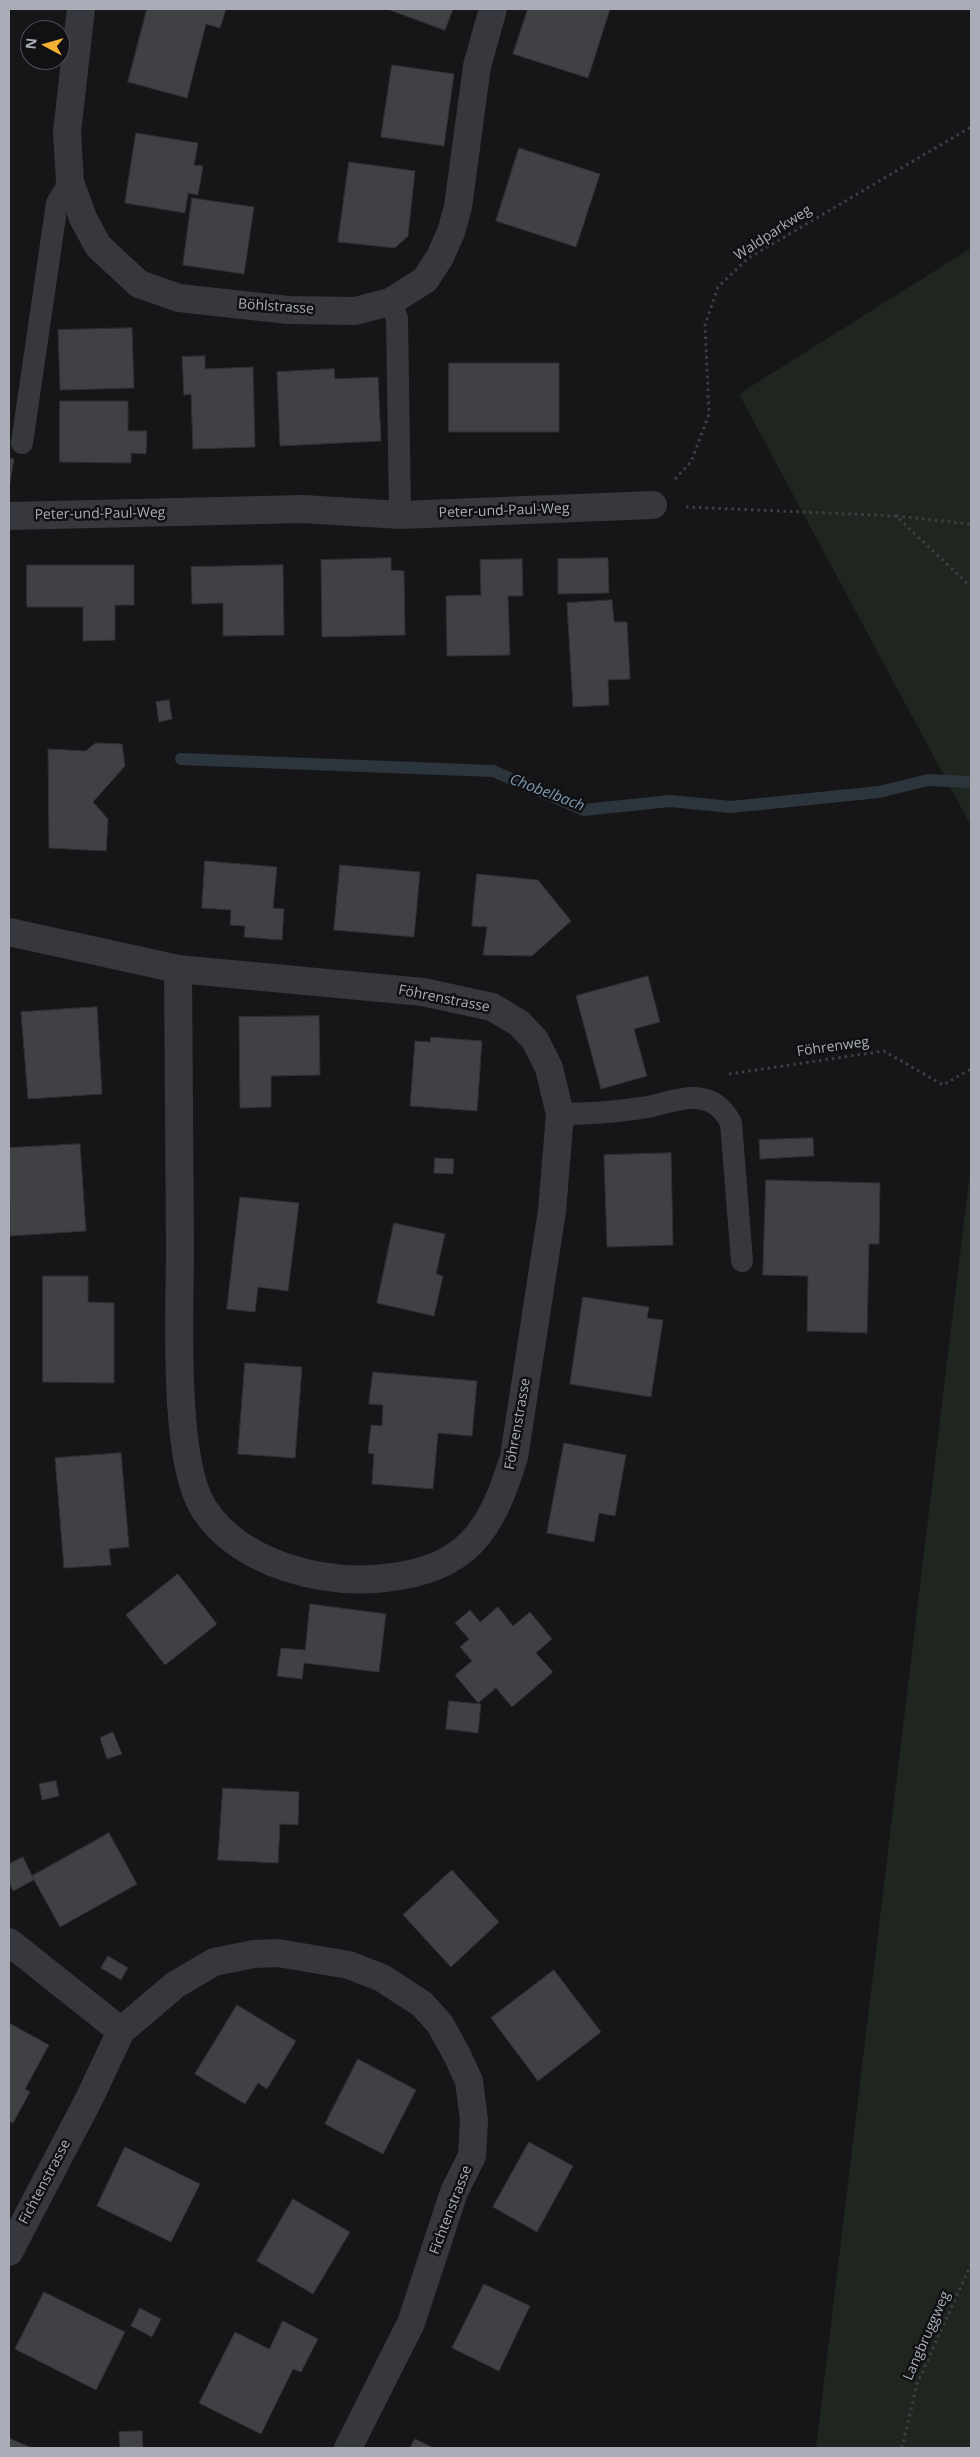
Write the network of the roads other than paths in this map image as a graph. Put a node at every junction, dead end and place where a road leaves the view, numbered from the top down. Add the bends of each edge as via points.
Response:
1 (81, 9) edge
2 (493, 9) edge
3 (70, 182) junction
4 (390, 302) junction
5 (22, 443) dead end
6 (652, 505) road end
7 (400, 515) junction
8 (9, 516) edge
9 (9, 932) edge
10 (178, 969) junction
11 (560, 1114) junction
12 (742, 1261) dead end
13 (9, 1942) edge
14 (121, 2031) junction
15 (9, 2252) edge
16 (348, 2448) edge

1 - 3 street, Böhlstrasse via 67,132
2 - 4 street, Böhlstrasse via 477,66 458,207 451,232 425,280
3 - 4 street, Böhlstrasse via 83,218 98,246 139,284 179,298 288,310 355,311
3 - 5 lane via 57,203
4 - 7 lane via 397,318
6 - 7 street, Peter-und-Paul-Weg
7 - 8 street, Peter-und-Paul-Weg via 303,509
9 - 10 street, Föhrenstrasse
10 - 11 street, Föhrenstrasse via 423,992 492,1007 518,1023 535,1040 549,1068
10 - 11 street, Föhrenstrasse via 181,1391 189,1471 203,1508 225,1534 254,1554 308,1573 340,1578 406,1576 431,1570 458,1556 490,1521 514,1457 552,1211
11 - 12 lane via 642,1108 695,1098 715,1103 725,1111 732,1123
13 - 14 street
14 - 15 street, Fichtenstrasse
14 - 16 street, Fichtenstrasse via 175,1985 214,1962 278,1952 349,1965 382,1978 422,2004 440,2024 453,2047 470,2082 474,2120 472,2156 454,2192 411,2323

